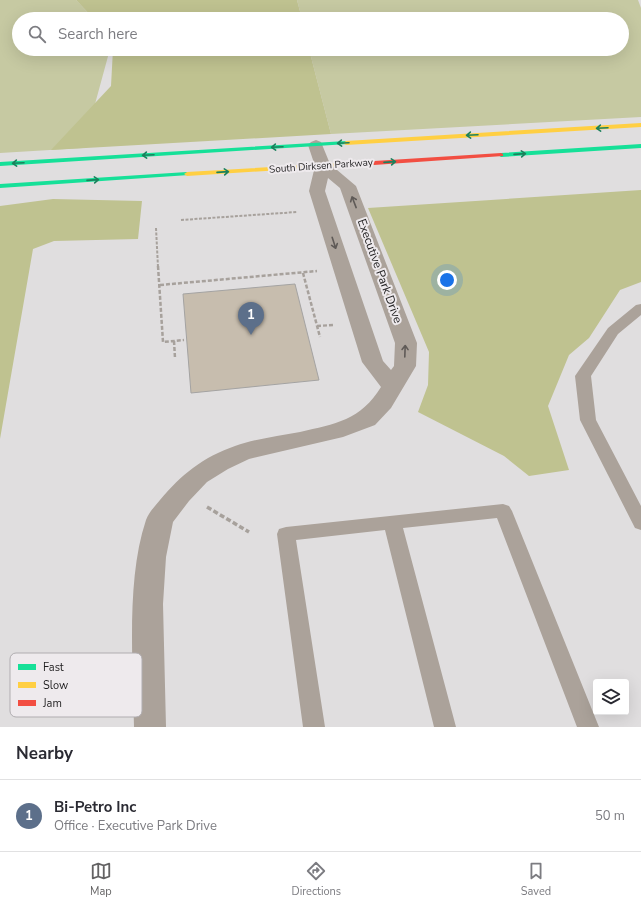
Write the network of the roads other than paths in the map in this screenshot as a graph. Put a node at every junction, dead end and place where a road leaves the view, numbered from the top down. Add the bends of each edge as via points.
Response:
1 (641, 125) edge
2 (316, 145) junction
3 (641, 146) edge
4 (574, 150) junction
5 (641, 153) edge
6 (0, 164) edge
7 (323, 166) junction
8 (0, 186) edge
9 (641, 308) edge
10 (393, 386) junction
11 (392, 523) junction
12 (641, 523) edge
13 (150, 727) edge
14 (314, 727) edge
15 (445, 727) edge
16 (588, 727) edge

1 -> 2 main road, South Dirksen Parkway
2 -> 6 main road, South Dirksen Parkway
2 - 7 street
3 - 4 main road, South Dirksen Parkway
4 - 5 main road
7 -> 4 main road, South Dirksen Parkway
8 -> 7 main road, South Dirksen Parkway
7 -> 10 street via 317,191 373,362
10 -> 7 street, Executive Park Drive via 405,366 406,343 348,186
9 - 12 lane via 613,330 583,376 588,420
10 - 13 street, Executive Park Drive via 383,403 367,419 314,437 243,452 219,463 198,476 160,519 152,557 148,604
11 - 14 lane via 286,534
11 - 15 lane
11 - 16 lane via 503,511

